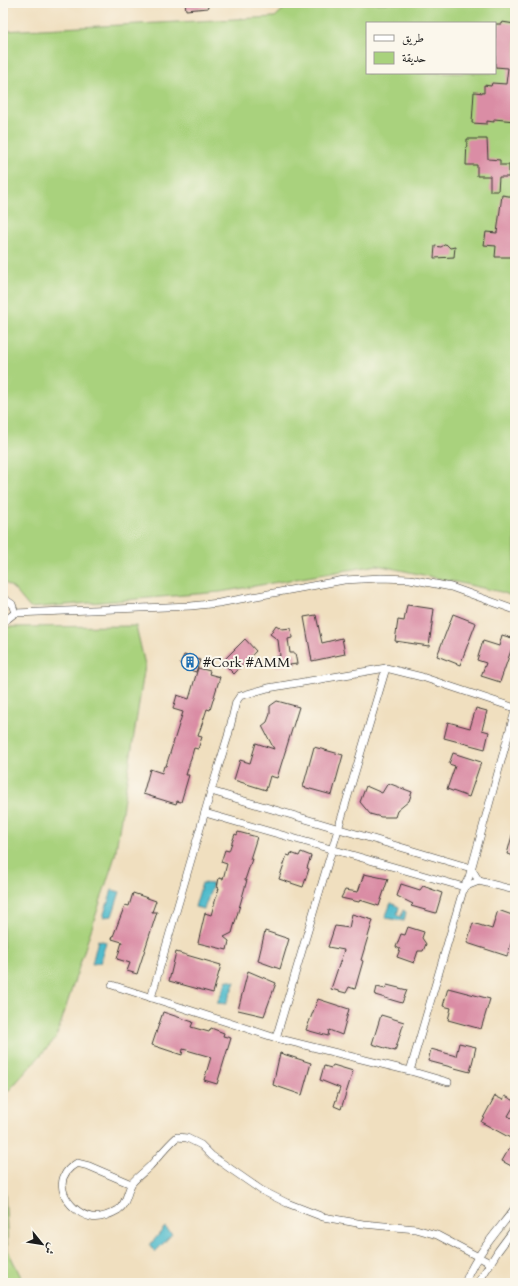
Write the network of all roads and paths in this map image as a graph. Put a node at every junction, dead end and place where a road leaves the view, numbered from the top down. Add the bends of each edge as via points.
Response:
1 (3, 598) edge
2 (515, 610) edge
3 (15, 613) junction
4 (3, 621) edge
5 (386, 668) junction
6 (515, 708) edge
7 (515, 711) edge
8 (211, 791) junction
9 (205, 812) junction
10 (338, 829) junction
11 (332, 849) junction
12 (471, 868) junction
13 (479, 881) junction
14 (464, 887) junction
15 (515, 890) edge
16 (112, 985) dead end
17 (151, 998) junction
18 (276, 1038) junction
19 (410, 1071) junction
20 (448, 1082) dead end
21 (131, 1184) junction
22 (515, 1208) edge
23 (515, 1228) edge
24 (479, 1257) junction
25 (490, 1263) junction
26 (465, 1283) edge
27 (478, 1283) edge

1 - 3 street via 12,604
2 - 3 street via 451,587 410,579 381,578 344,580 233,601 191,606
3 - 4 street
5 - 6 street via 422,676
5 - 8 street via 268,688 240,696 236,702
5 - 10 street
7 - 12 street
8 - 9 street
8 - 10 street
9 - 11 street
9 - 17 street
10 - 11 street
10 - 12 street
11 - 14 street
11 - 18 street
12 - 13 street
12 - 14 street
13 - 14 street
13 - 15 street
14 - 19 street
16 - 17 street
17 - 18 street
18 - 19 street
19 - 20 street
21 - 21 street via 77,1163 62,1179 62,1188 67,1199 78,1211 92,1217 105,1216 120,1209 128,1196
21 - 24 street via 177,1137 187,1138 201,1145 212,1156 261,1190 287,1203 323,1216 363,1224 416,1229 437,1236
22 - 24 street
23 - 25 street
24 - 25 street
24 - 26 street
25 - 27 street

